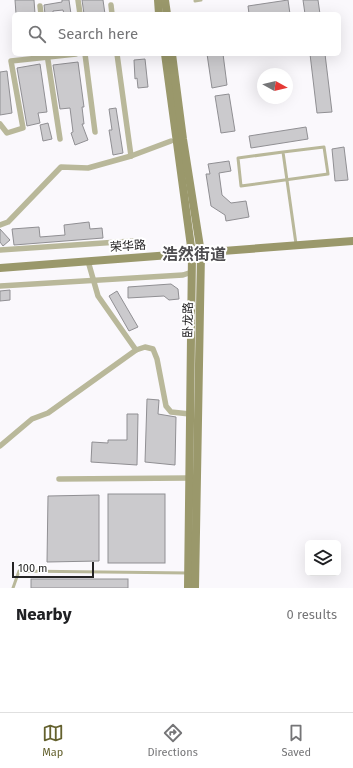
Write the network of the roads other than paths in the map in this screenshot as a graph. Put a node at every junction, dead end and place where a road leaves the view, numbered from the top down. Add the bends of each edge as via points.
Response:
1 (78, 0) edge
2 (158, 0) edge
3 (165, 0) edge
4 (201, 0) edge
5 (195, 1) dead end
6 (111, 5) dead end
7 (40, 6) dead end
8 (41, 12) edge
9 (80, 12) edge
10 (112, 12) edge
11 (159, 12) edge
12 (167, 12) edge
13 (47, 56) edge
14 (85, 56) edge
15 (117, 56) edge
16 (165, 56) edge
17 (172, 56) edge
18 (0, 124) edge
19 (95, 132) dead end
20 (60, 139) dead end
21 (171, 141) dead end
22 (283, 152) junction
23 (130, 156) junction
24 (287, 179) junction
25 (0, 225) edge
26 (133, 241) dead end
27 (353, 241) edge
28 (297, 245) junction
29 (0, 250) edge
30 (201, 253) junction
31 (192, 254) junction
32 (88, 261) junction
33 (0, 268) edge
34 (192, 272) junction
35 (94, 282) junction
36 (0, 286) edge
37 (136, 350) junction
38 (190, 414) junction
39 (0, 446) edge
40 (190, 478) junction
41 (59, 479) dead end
42 (188, 573) junction
43 (13, 588) edge
44 (188, 588) edge
45 (195, 588) edge

1 - 9 street
2 - 11 main road
3 - 12 main road
4 - 5 lane
6 - 10 street
7 - 8 street
13 - 18 street via 11,61 24,128 7,133
13 - 20 street
14 - 19 street
15 - 23 street
16 - 31 main road, 卧龙路
17 - 30 main road, 卧龙路
21 - 23 street
22 - 24 lane
22 - 24 lane via 324,147 328,174
22 - 24 lane via 238,158 241,186
23 - 25 street via 88,168 61,167 8,222
24 - 28 lane
26 - 29 street
27 - 28 main road, 荣华路
28 - 30 main road, 荣华路
30 - 31 main road, 荣华路
30 - 45 main road, 卧龙路
31 - 32 main road, 荣华路
31 - 34 main road, 卧龙路
32 - 33 main road, 荣华路
32 - 35 street
34 - 35 street via 183,275
34 - 38 main road, 卧龙路
35 - 36 street
35 - 37 street via 98,296
37 - 38 street via 145,347 153,349 166,406 171,412
37 - 39 street via 48,413 32,419
38 - 40 main road, 卧龙路
40 - 41 street
40 - 42 main road, 卧龙路
42 - 43 lane via 19,571
42 - 44 main road, 卧龙路

